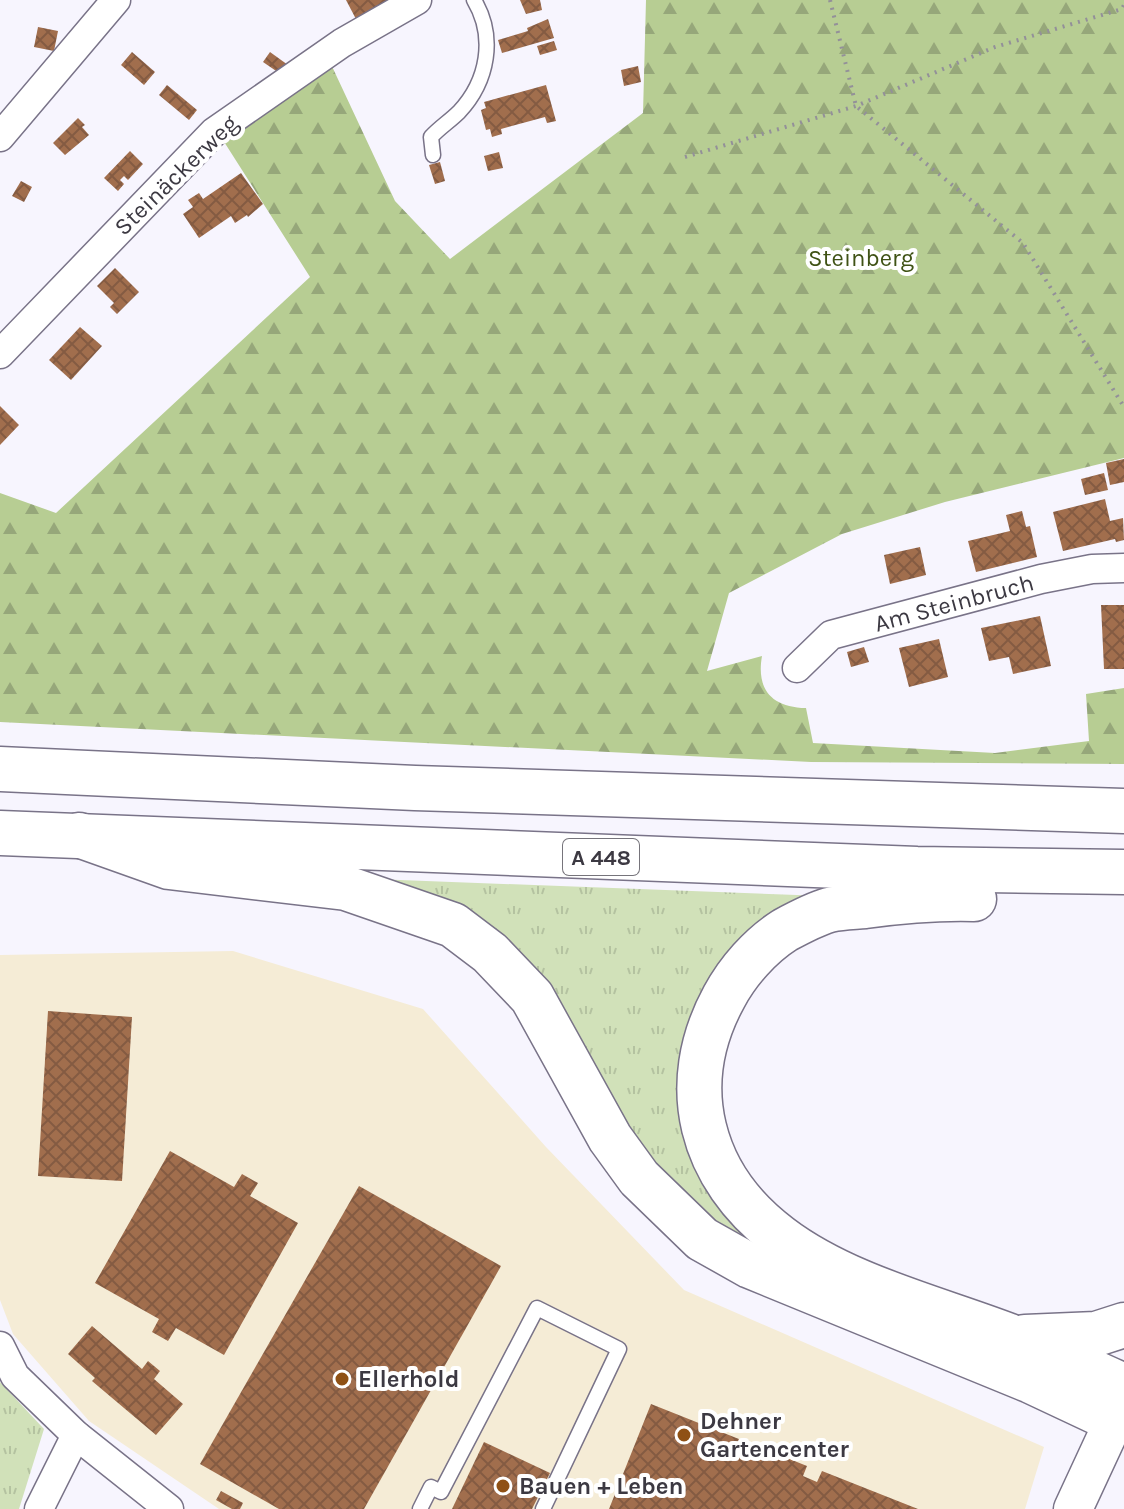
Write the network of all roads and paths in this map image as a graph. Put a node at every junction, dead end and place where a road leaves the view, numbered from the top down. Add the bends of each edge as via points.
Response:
1 (116, 0) edge
2 (417, 0) edge
3 (474, 0) edge
4 (830, 0) edge
5 (1124, 5) edge
6 (856, 106) junction
7 (0, 137) edge
8 (433, 155) dead end
9 (685, 157) dead end
10 (0, 354) edge
11 (1124, 407) edge
12 (1124, 568) edge
13 (797, 668) dead end
14 (0, 769) edge
15 (1124, 811) edge
16 (0, 833) edge
17 (79, 835) junction
18 (1124, 872) edge
19 (1124, 898) edge
20 (1124, 1325) edge
21 (1011, 1336) junction
22 (0, 1346) edge
23 (1121, 1402) edge
24 (76, 1435) junction
25 (39, 1509) edge
26 (169, 1509) edge
27 (420, 1509) edge
28 (543, 1509) edge
29 (1073, 1509) edge

1 - 7 street
2 - 10 street, Steinäckerweg via 342,43 214,132
3 - 8 lane via 485,25 486,59 469,99 431,137
4 - 6 path
5 - 6 path via 995,47
6 - 9 path
6 - 11 path via 1023,243
12 - 13 street, Am Steinbruch via 1041,579 831,635
14 - 15 highway
16 - 17 highway, A 448
17 - 18 highway, A 448 via 917,869
17 - 23 highway via 169,867 346,888 453,925 490,953 532,997 610,1138 639,1178 702,1239 750,1266 1031,1381
19 - 21 highway via 931,898 829,910 784,931 758,951 712,1019 701,1052 698,1084 710,1146 736,1197 758,1219 818,1262
20 - 21 highway via 1096,1334
21 - 23 highway
22 - 24 street via 15,1376
23 - 29 main road
24 - 25 street
24 - 26 street
27 - 28 lane via 431,1487 441,1492 537,1308 619,1349

